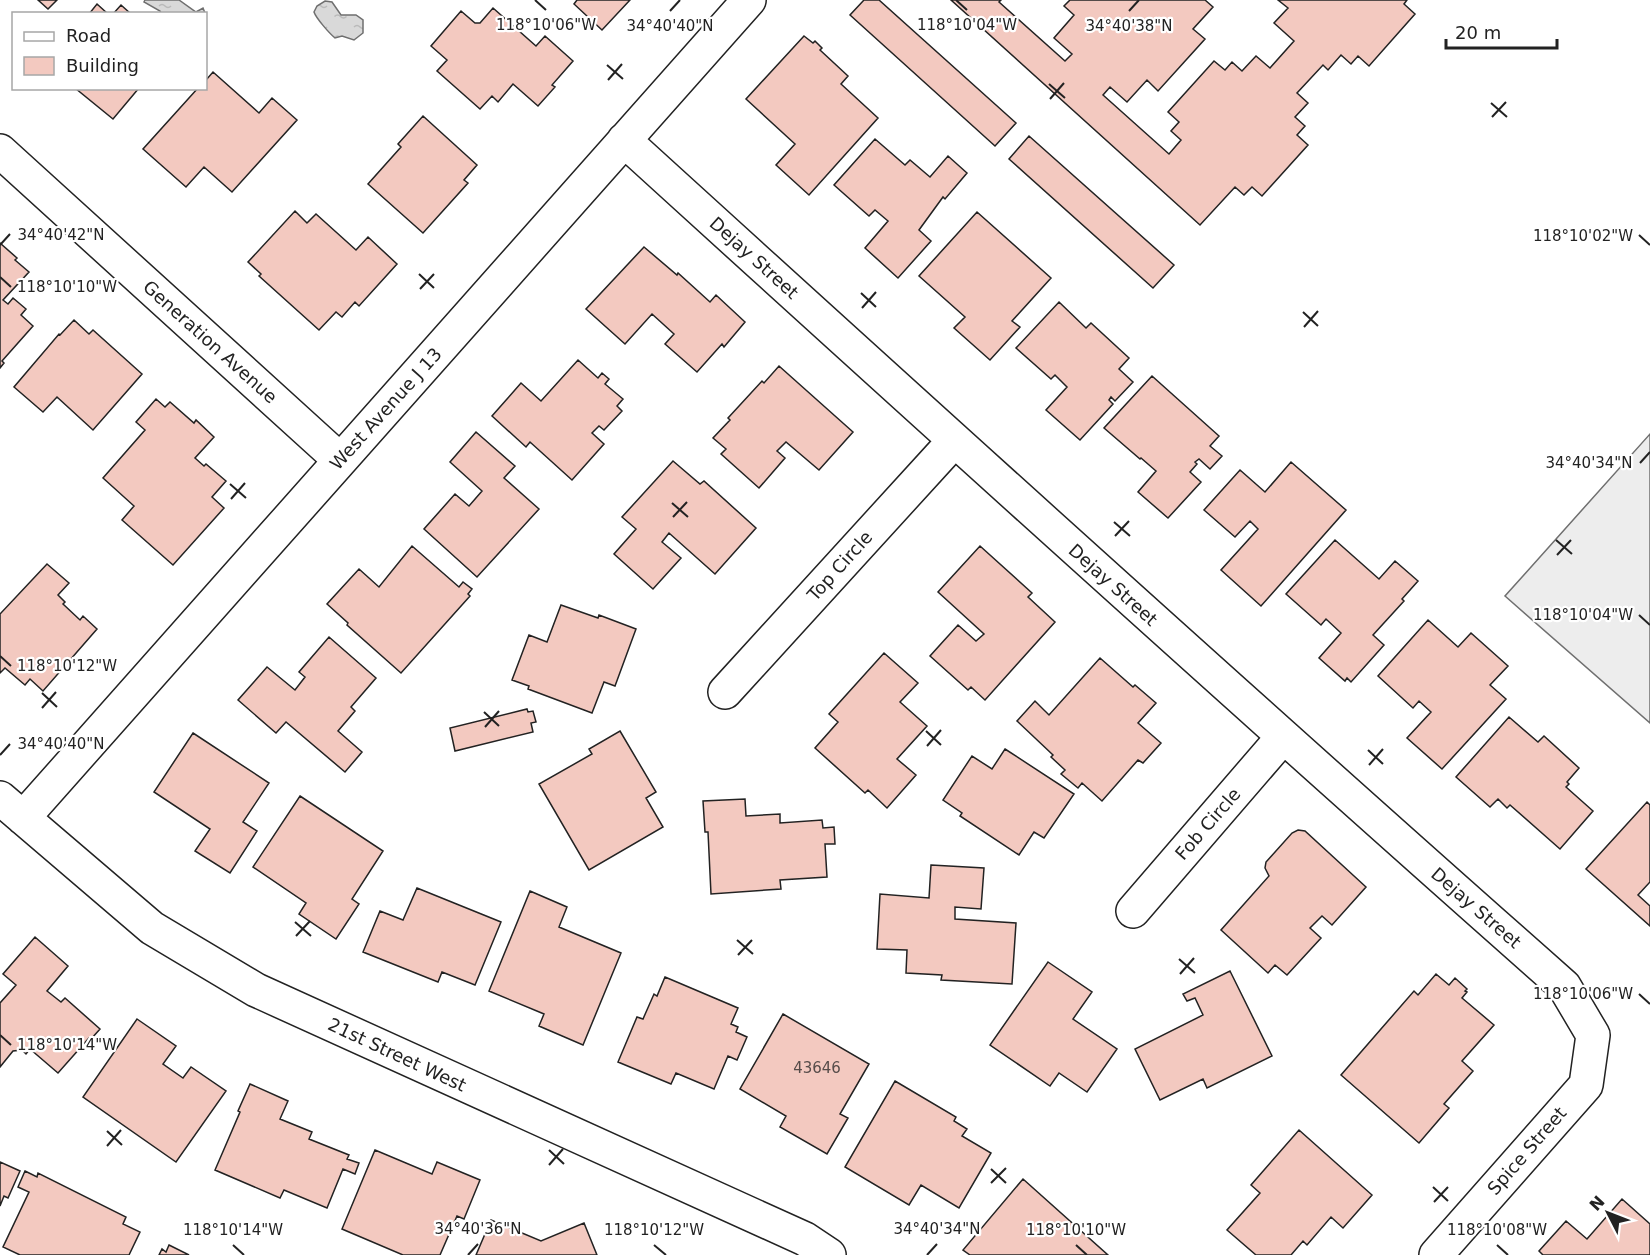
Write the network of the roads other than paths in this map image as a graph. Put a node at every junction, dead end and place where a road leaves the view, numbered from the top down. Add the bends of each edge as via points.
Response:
1 (750, 0) edge
2 (624, 140) junction
3 (0, 151) edge
4 (954, 441) junction
5 (340, 460) junction
6 (725, 692) dead end
7 (1283, 738) junction
8 (11, 808) edge
9 (1133, 911) dead end
10 (1593, 1035) joint
11 (829, 1255) edge
12 (1436, 1255) edge

1 - 2 street, West Avenue J 13
2 - 4 street, Dejay Street
2 - 5 street, West Avenue J 13
3 - 5 street, Generation Avenue
4 - 6 street, Top Circle
4 - 7 street, Dejay Street
5 - 8 street, West Avenue J 13
7 - 9 street, Fob Circle
7 - 10 street, Dejay Street via 1564,986
8 - 11 street, 21st Street West via 152,928 256,990 804,1239
10 - 12 street, Spice Street via 1586,1085

